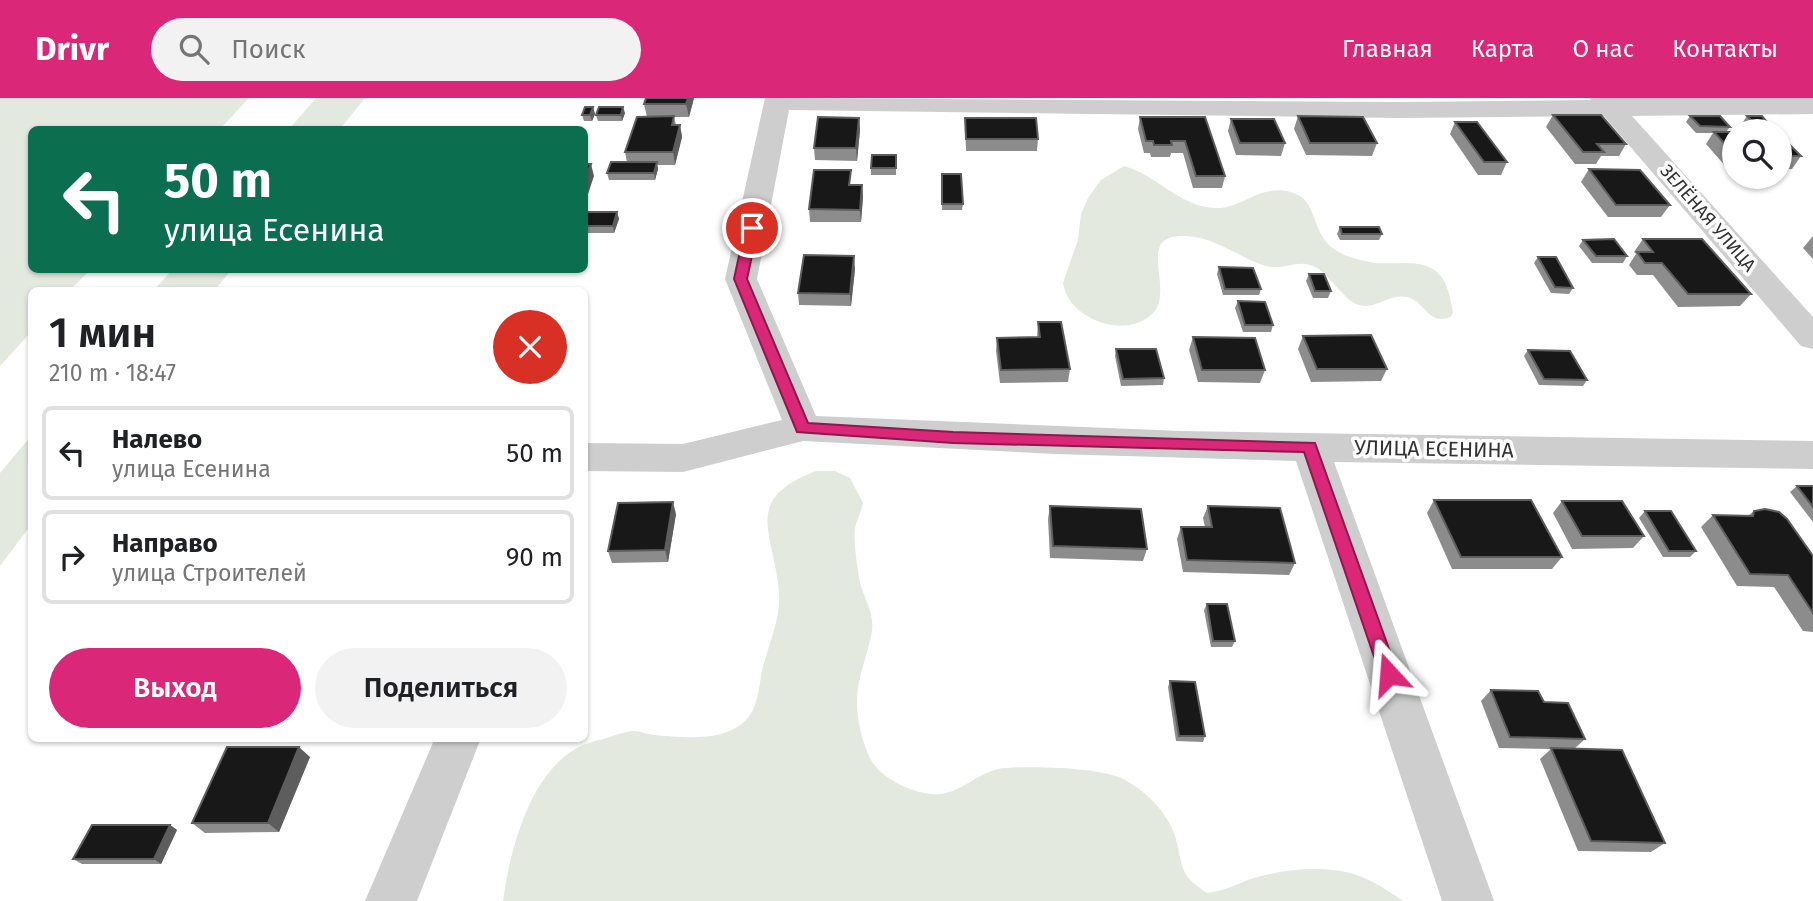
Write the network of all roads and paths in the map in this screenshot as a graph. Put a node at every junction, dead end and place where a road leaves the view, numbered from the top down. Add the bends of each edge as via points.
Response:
1 (778, 100) edge
2 (1606, 102) edge
3 (1813, 106) edge
4 (1813, 338) edge
5 (803, 428) junction
6 (1310, 447) junction
7 (1813, 455) edge
8 (588, 457) edge
9 (455, 742) edge
10 (391, 901) edge
11 (1468, 901) edge

1 - 2 street via 1398,110
1 - 5 street via 741,279
2 - 3 street
2 - 4 street, ЗЕЛЁНАЯ УЛИЦА
5 - 6 street, УЛИЦА ЕСЕНИНА via 953,438
5 - 8 street, УЛИЦА ЕСЕНИНА via 683,458
6 - 7 street, УЛИЦА ЕСЕНИНА
6 - 11 street
9 - 10 street

